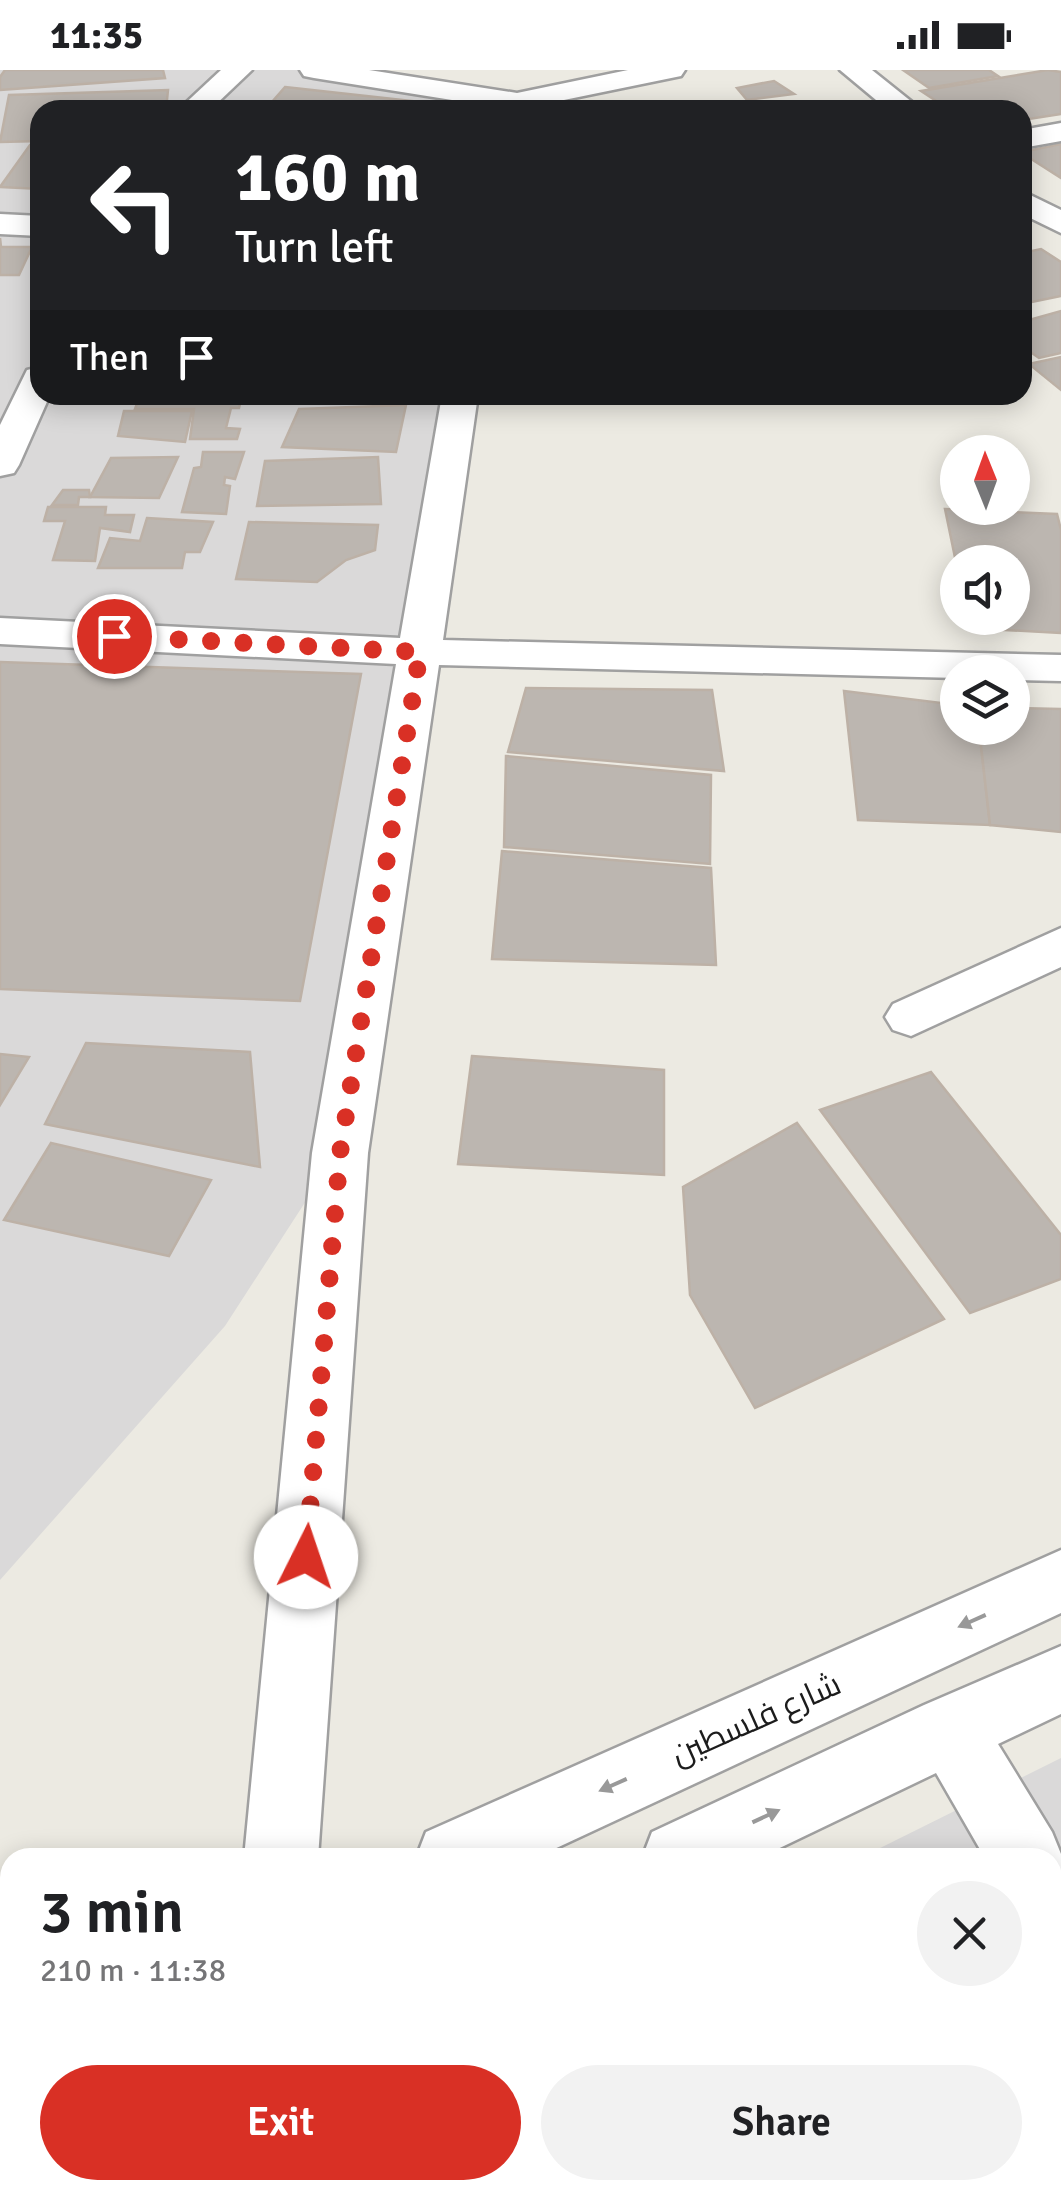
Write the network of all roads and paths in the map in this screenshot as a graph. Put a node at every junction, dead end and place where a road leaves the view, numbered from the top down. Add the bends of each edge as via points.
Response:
1 (238, 70) edge
2 (314, 70) edge
3 (671, 70) edge
4 (854, 70) edge
5 (204, 100) edge
6 (509, 100) edge
7 (520, 100) edge
8 (894, 100) edge
9 (1061, 132) edge
10 (1032, 138) edge
11 (1032, 206) edge
12 (1061, 223) edge
13 (0, 224) edge
14 (30, 226) edge
15 (30, 400) edge
16 (458, 405) edge
17 (0, 465) edge
18 (0, 630) edge
19 (420, 652) junction
20 (1061, 668) edge
21 (1061, 946) edge
22 (912, 1017) dead end
23 (1061, 1581) edge
24 (1061, 1679) edge
25 (949, 1729) junction
26 (281, 1848) edge
27 (474, 1848) edge
28 (699, 1848) edge
29 (1020, 1848) edge

1 - 5 street
2 - 6 street
3 - 7 street
4 - 8 street
9 - 10 street
11 - 12 street
13 - 14 street
15 - 17 street
16 - 19 street
18 - 19 street
19 - 20 street
19 - 26 street via 340,1153
21 - 22 street
23 -> 27 street, شارع فلسطين
24 - 25 street
28 -> 25 street
25 - 29 street

